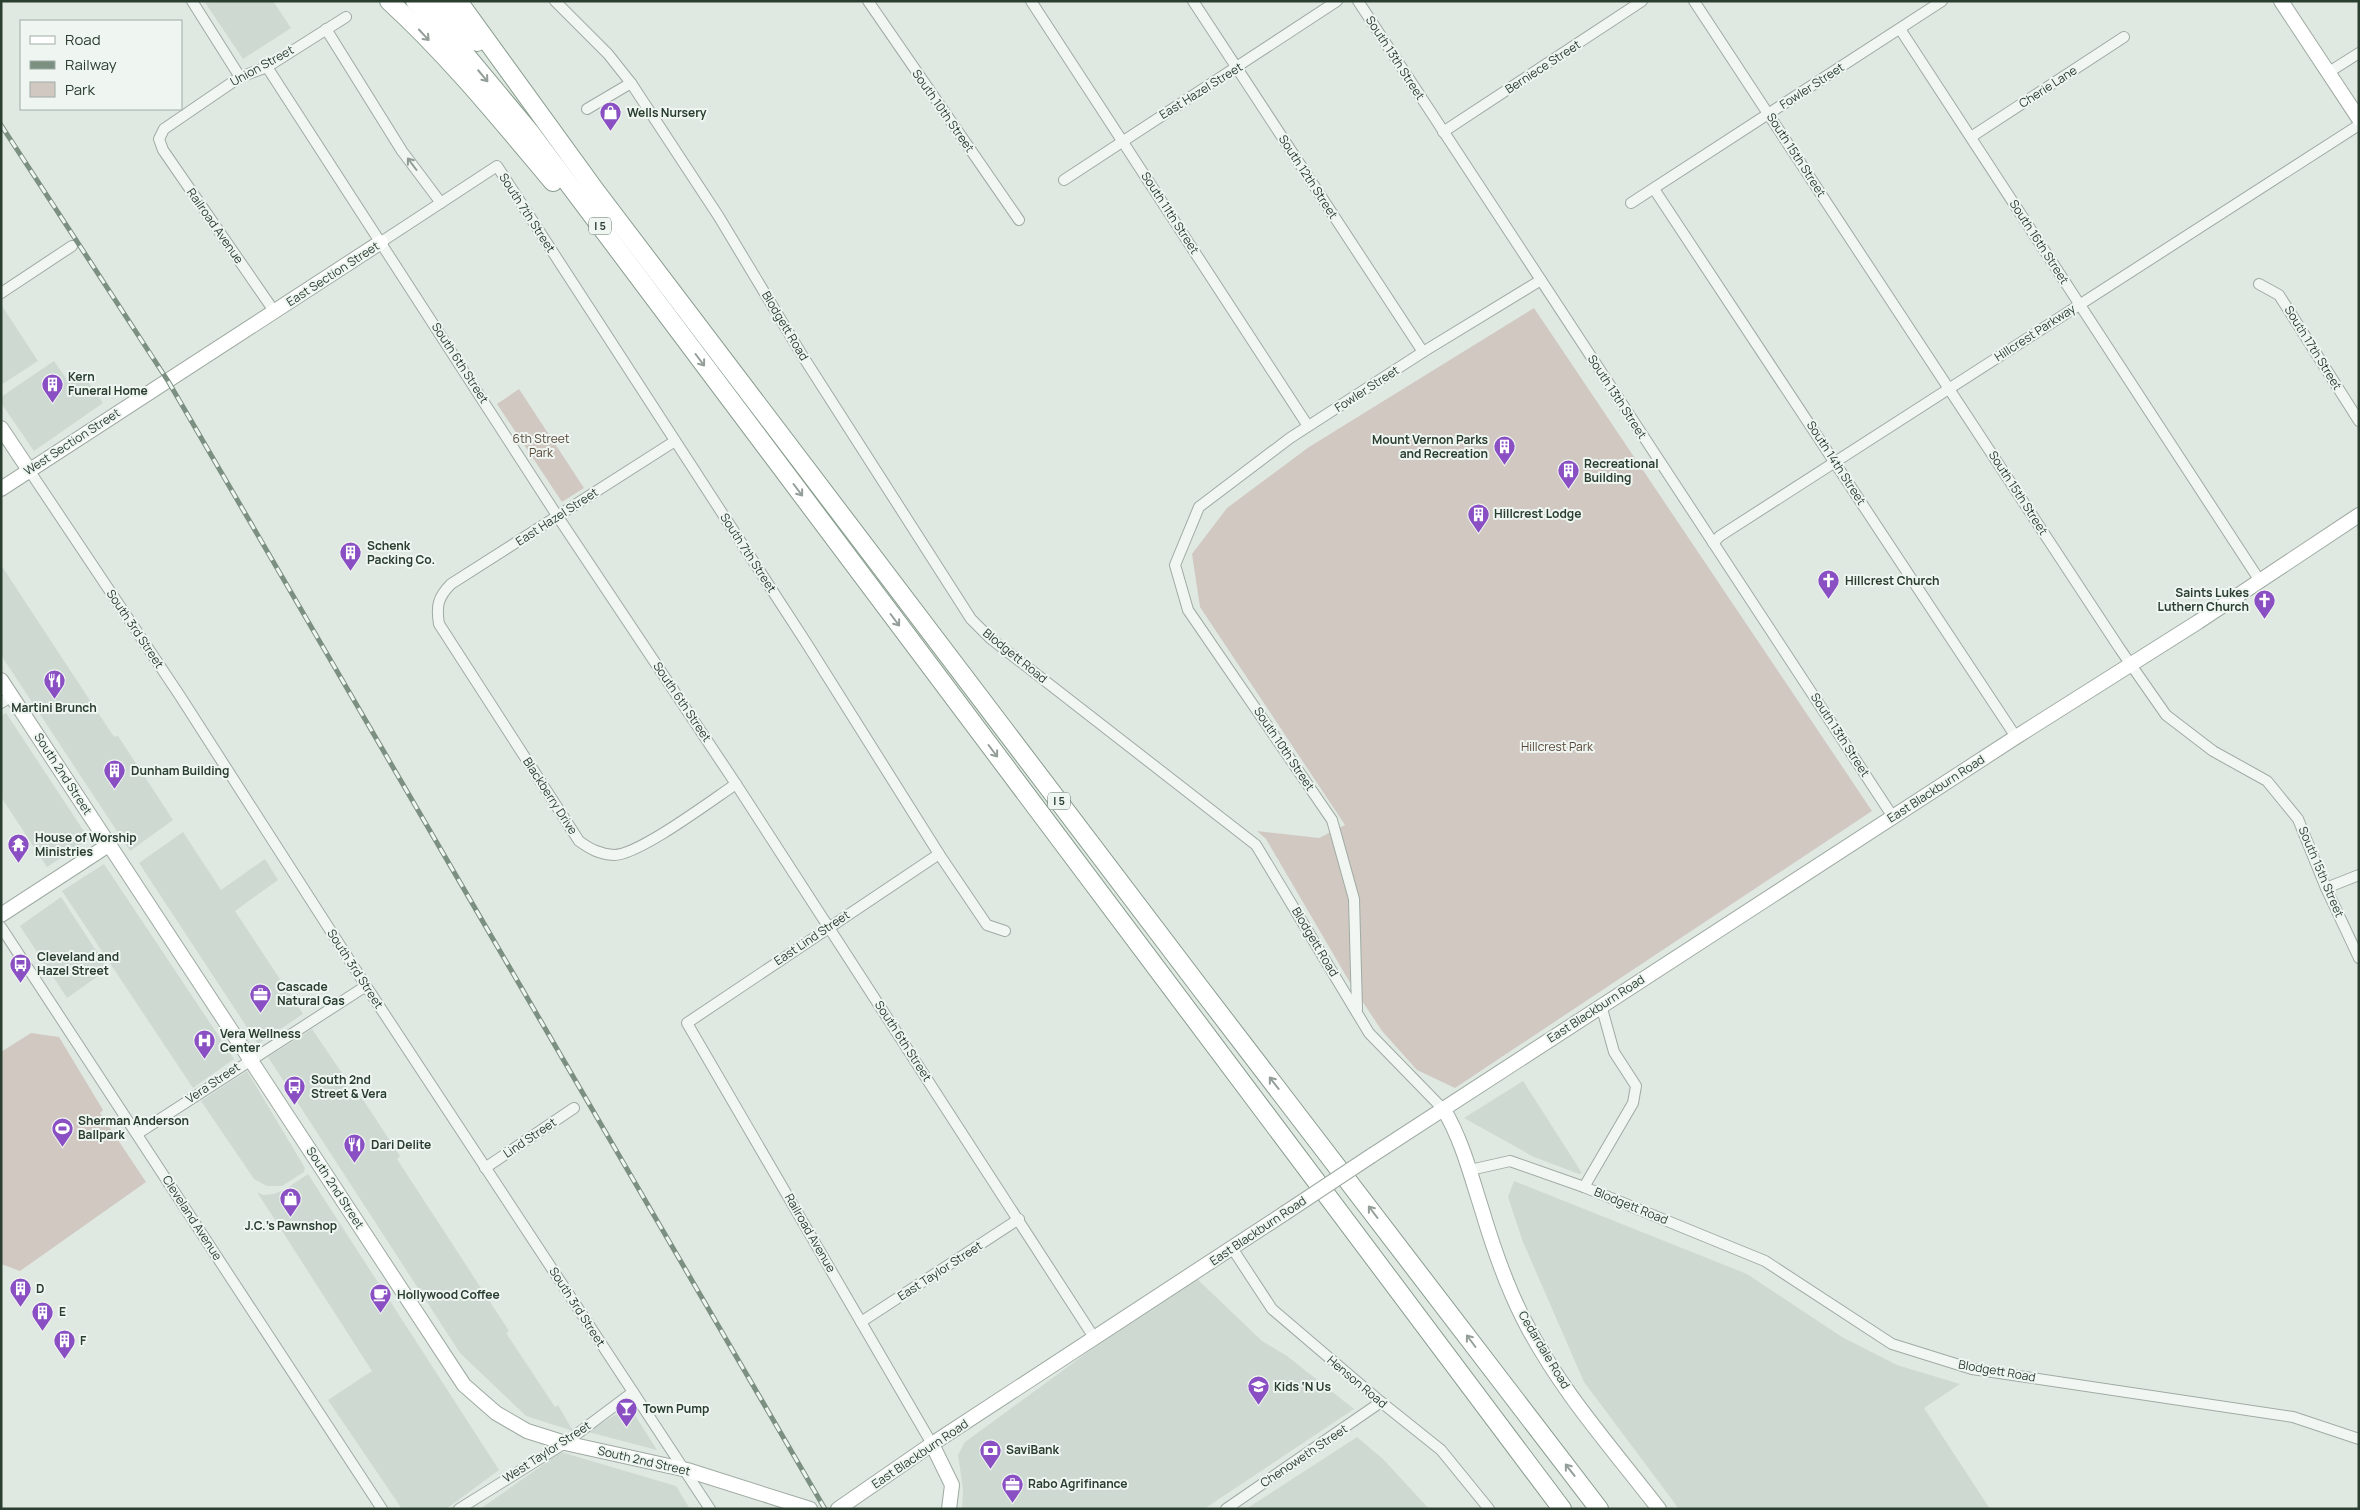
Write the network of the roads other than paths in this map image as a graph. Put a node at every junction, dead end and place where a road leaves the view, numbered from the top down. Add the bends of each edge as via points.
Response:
1 (192, 1) edge
2 (389, 1) edge
3 (415, 1) edge
4 (437, 1) edge
5 (458, 1) edge
6 (555, 1) edge
7 (868, 1) edge
8 (1031, 1) edge
9 (1193, 1) edge
10 (1337, 1) edge
11 (1358, 1) edge
12 (1642, 1) edge
13 (1694, 1) edge
14 (1942, 1) edge
15 (2282, 1) edge
16 (346, 16) dead end
17 (326, 29) junction
18 (1900, 29) junction
19 (2124, 37) dead end
20 (2359, 53) edge
21 (267, 67) junction
22 (1236, 68) junction
23 (2329, 72) junction
24 (240, 77) junction
25 (631, 83) junction
26 (522, 90) junction
27 (587, 109) dead end
28 (1769, 114) junction
29 (2359, 119) edge
30 (2359, 124) edge
31 (1443, 132) junction
32 (1971, 137) junction
33 (159, 139) joint
34 (1123, 140) junction
35 (497, 166) joint
36 (1064, 180) dead end
37 (1654, 189) junction
38 (441, 203) junction
39 (1631, 203) dead end
40 (1019, 220) dead end
41 (382, 242) junction
42 (72, 246) dead end
43 (1541, 280) junction
44 (2258, 284) dead end
45 (1, 293) edge
46 (2080, 305) junction
47 (274, 311) junction
48 (671, 321) junction
49 (1423, 352) junction
50 (168, 380) joint
51 (1949, 388) junction
52 (2359, 421) edge
53 (1308, 426) junction
54 (1, 428) edge
55 (675, 441) junction
56 (1836, 463) junction
57 (29, 470) junction
58 (1, 489) edge
59 (1199, 506) joint
60 (2359, 515) edge
61 (558, 516) junction
62 (1713, 543) junction
63 (2260, 581) junction
64 (441, 594) joint
65 (2130, 664) junction
66 (1, 680) edge
67 (6, 699) edge
68 (2016, 737) junction
69 (736, 784) junction
70 (1893, 817) junction
71 (110, 844) junction
72 (939, 854) junction
73 (2359, 875) edge
74 (2326, 888) junction
75 (1, 915) edge
76 (1, 927) edge
77 (828, 927) junction
78 (1005, 931) dead end
79 (2359, 958) edge
80 (366, 986) junction
81 (1602, 1005) junction
82 (1357, 1010) junction
83 (687, 1023) joint
84 (251, 1058) junction
85 (574, 1108) dead end
86 (1444, 1110) junction
87 (138, 1134) junction
88 (486, 1168) junction
89 (1470, 1170) junction
90 (1584, 1187) junction
91 (1019, 1219) junction
92 (1232, 1248) junction
93 (861, 1322) junction
94 (1095, 1339) junction
95 (633, 1392) junction
96 (1381, 1402) junction
97 (2359, 1439) edge
98 (565, 1442) junction
99 (932, 1444) junction
100 (687, 1470) junction
101 (948, 1507) edge
102 (382, 1509) edge
103 (460, 1509) edge
104 (710, 1509) edge
105 (810, 1509) edge
106 (838, 1509) edge
107 (1226, 1509) edge
108 (1489, 1509) edge
109 (1562, 1509) edge
110 (1599, 1509) edge
111 (1659, 1509) edge

1 - 24 street
2 -> 48 highway via 469,82
3 -> 48 highway, I 5 via 455,42 529,131
4 - 26 highway, I 5
5 - 26 highway
6 - 25 street, Blodgett Road via 608,54
7 - 40 street, South 10th Street
8 - 34 street, South 11th Street
9 - 22 street, South 12th Street
10 - 22 street, East Hazel Street
11 - 31 street, South 13th Street
12 - 31 street, Berniece Street
13 - 28 street, South 15th Street
14 - 18 street, Fowler Street
15 - 23 street
16 - 17 street, Union Street
17 - 21 street, Union Street
38 -> 17 street via 402,151
18 - 28 street, Fowler Street
18 - 32 street, South 16th Street
19 - 32 street, Cherie Lane
20 - 23 street
21 - 24 street, Union Street
21 - 41 street, South 6th Street
22 - 34 street, East Hazel Street
22 - 49 street, South 12th Street
23 - 29 street
24 - 33 street, Union Street via 164,129
25 - 27 street
25 - 82 street, Blodgett Road via 970,619 990,638 1256,845
110 -> 26 highway, I 5 via 1201,989
28 - 37 street, Fowler Street
28 - 51 street, South 15th Street
30 - 46 street, Hillcrest Parkway
31 - 43 street, South 13th Street
32 - 46 street, South 16th Street
33 - 47 street, Railroad Avenue via 163,150
34 - 36 street, East Hazel Street
34 - 53 street, South 11th Street
35 - 38 street, East Section Street
35 - 55 street, South 7th Street
37 - 39 street, Fowler Street
37 - 56 street, South 14th Street
38 - 41 street, East Section Street
41 - 47 street, East Section Street
41 - 61 street, South 6th Street
42 - 45 street
43 - 49 street, Fowler Street
43 - 62 street, South 13th Street
44 - 52 street, South 17th Street via 2279,295
46 - 51 street, Hillcrest Parkway
46 - 63 street, South 16th Street
47 - 50 street, East Section Street
48 -> 109 highway, I 5
49 - 53 street, Fowler Street
50 - 57 street, West Section Street
51 - 56 street, Hillcrest Parkway
51 - 65 street, South 15th Street
53 - 59 street, Fowler Street
54 - 57 street, South 3rd Street
55 - 61 street, East Hazel Street
55 - 72 street, South 7th Street
56 - 62 street, Hillcrest Parkway
56 - 68 street, South 14th Street
57 - 58 street, West Section Street
57 - 80 street, South 3rd Street via 180,696
59 - 82 street, South 10th Street via 1175,565 1188,610 1332,820 1354,899
60 - 63 street, East Blackburn Road
61 - 64 street, East Hazel Street via 451,584
61 - 69 street, South 6th Street
62 - 70 street, South 13th Street
63 - 65 street, East Blackburn Road
64 - 69 street, Blackberry Drive via 436,609 439,624 579,841 596,852 615,855 642,845
65 - 68 street, East Blackburn Road
65 - 74 street, South 15th Street via 2166,715 2213,751 2267,780 2298,818
66 - 67 street, South 2nd Street
67 - 71 street, South 2nd Street
68 - 70 street, East Blackburn Road
69 - 77 street, South 6th Street
70 - 81 street, East Blackburn Road
71 - 75 street
71 - 84 street, South 2nd Street
72 - 77 street, East Lind Street
72 - 78 street, South 7th Street via 988,925
73 - 74 street
74 - 79 street, South 15th Street
76 - 87 street, Cleveland Avenue
77 - 83 street, East Lind Street
77 - 91 street, South 6th Street
80 - 84 street, Vera Street
80 - 88 street, South 3rd Street
81 - 86 street, East Blackburn Road
81 - 90 street via 1614,1052 1636,1086 1633,1103
82 - 86 street, Blodgett Road via 1369,1032
83 - 93 street, Railroad Avenue
84 - 87 street, Vera Street
84 - 98 street, South 2nd Street via 464,1385 496,1414 527,1431
85 - 88 street, Lind Street
86 - 89 street, Blodgett Road
86 - 92 street, East Blackburn Road, bridge
87 - 102 street, Cleveland Avenue
88 - 95 street, South 3rd Street
89 - 90 street, Blodgett Road via 1510,1161
89 - 111 street, Cedardale Road via 1501,1268 1524,1320 1563,1384
90 - 97 street, Blodgett Road via 1765,1261 1892,1344 1972,1369 2294,1417
91 - 93 street, East Taylor Street
91 - 94 street, South 6th Street
92 - 94 street, East Blackburn Road
92 - 96 street, Henson Road via 1272,1309
93 - 99 street, Railroad Avenue
94 - 99 street, East Blackburn Road
95 - 98 street, West Taylor Street
95 - 100 street, South 3rd Street
96 - 107 street, Chenoweth Street
96 - 108 street, Henson Road via 1441,1450
98 - 100 street, South 2nd Street
98 - 103 street, West Taylor Street
99 - 101 street via 952,1485
99 - 106 street, East Blackburn Road
100 - 104 street, South 3rd Street
100 - 105 street, South 2nd Street

